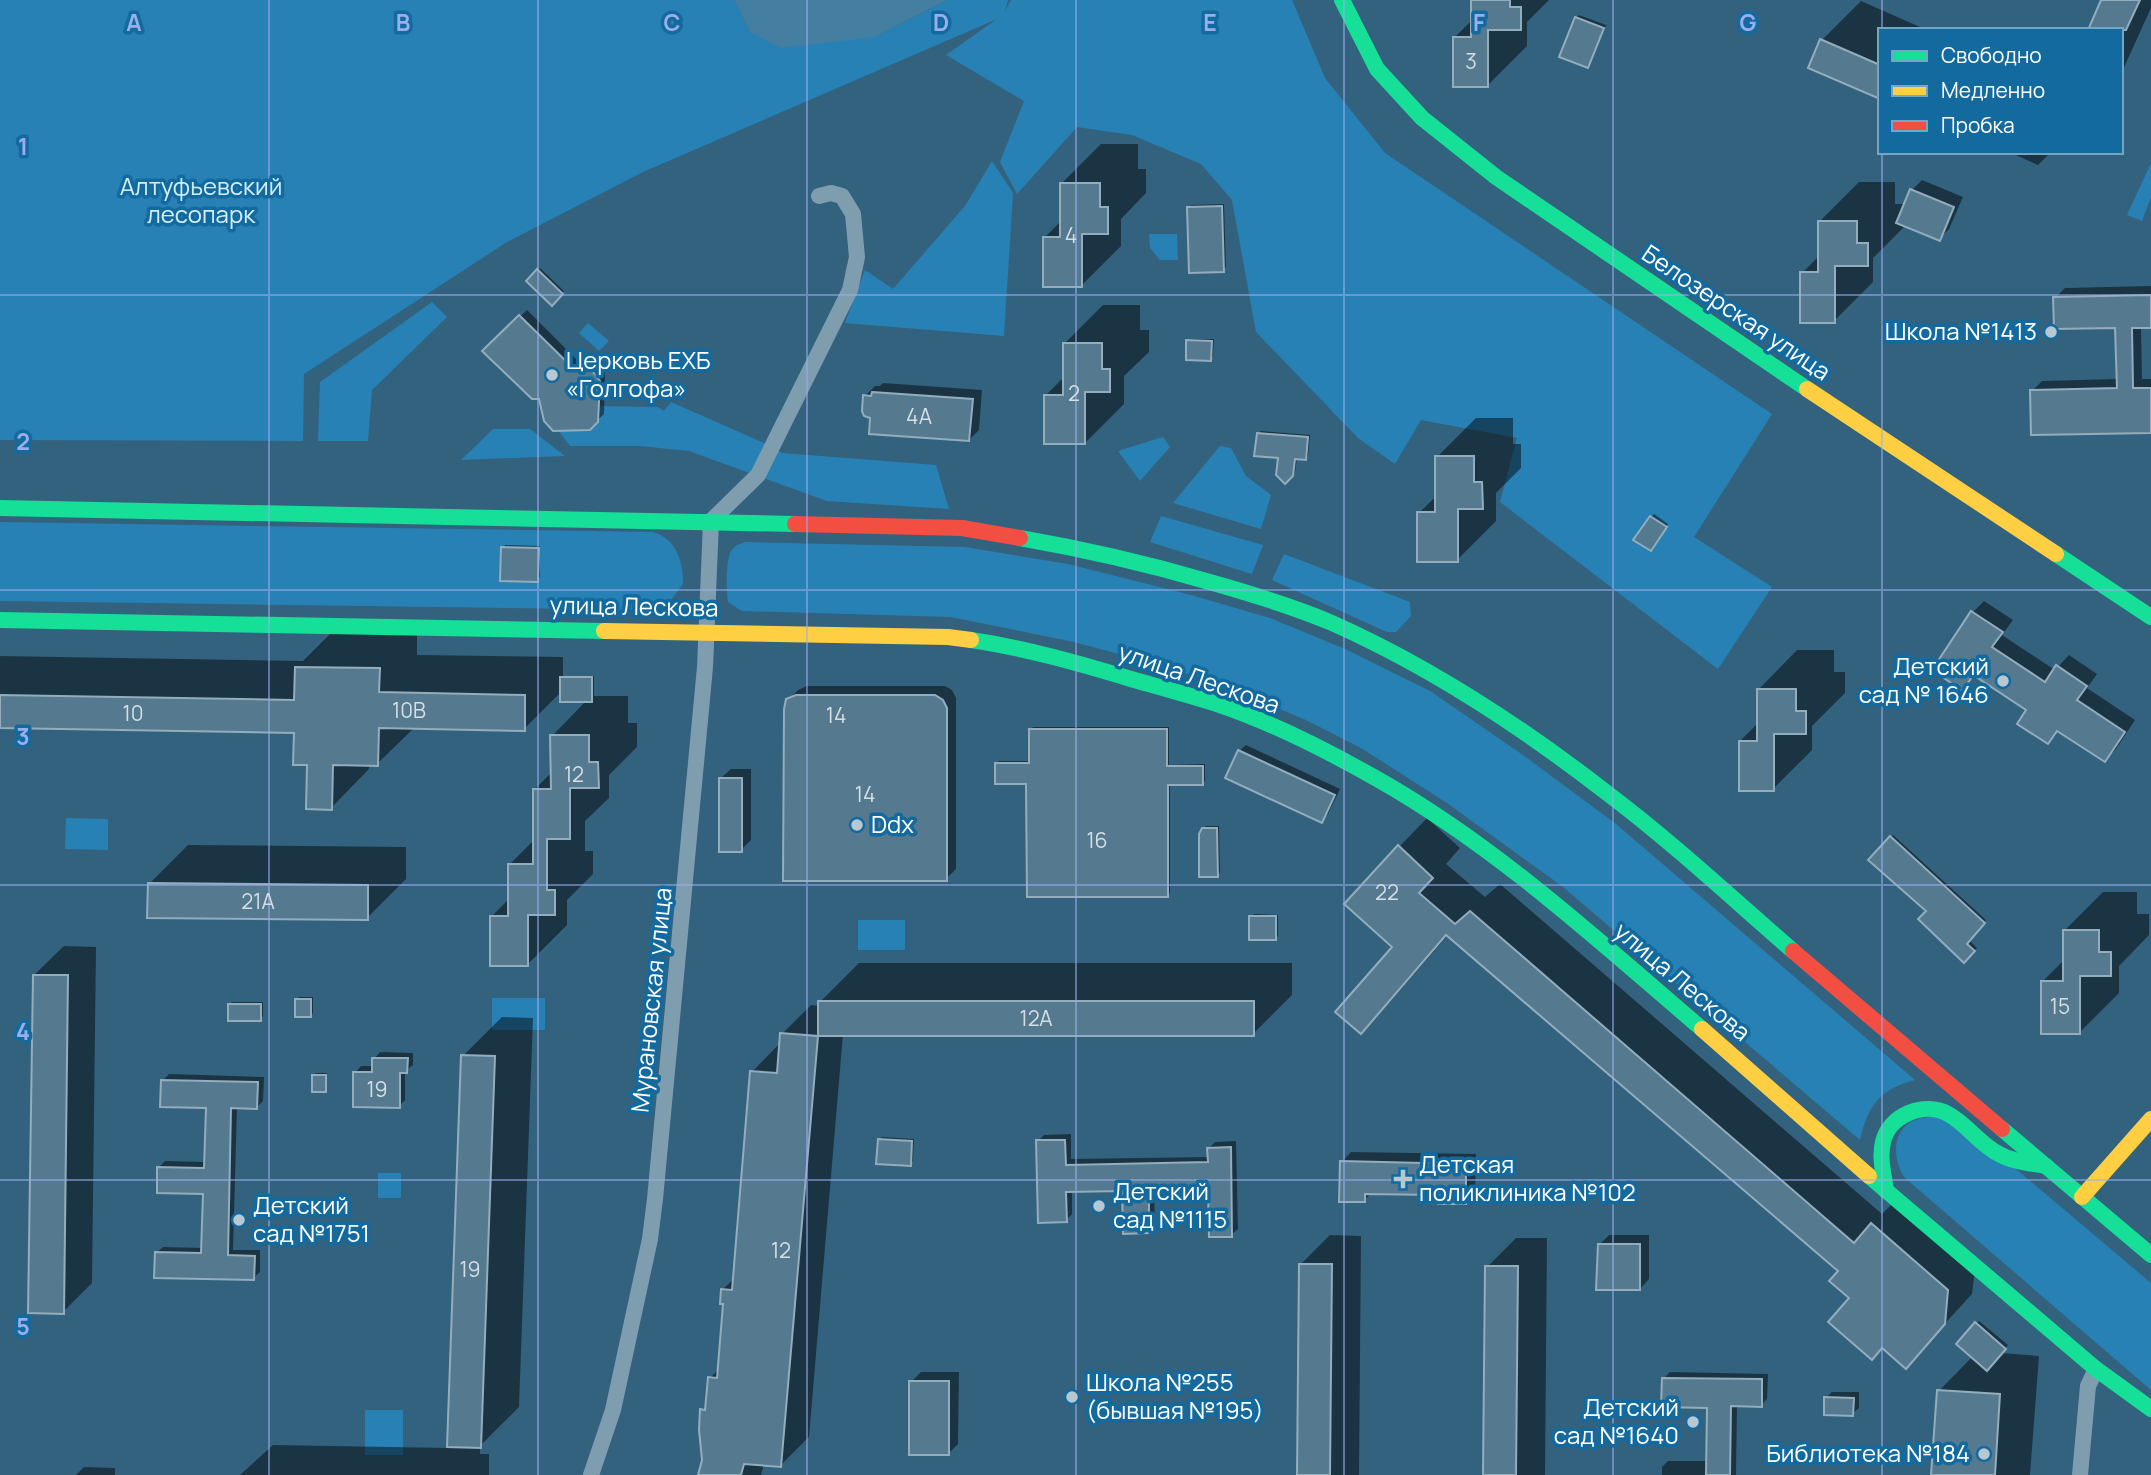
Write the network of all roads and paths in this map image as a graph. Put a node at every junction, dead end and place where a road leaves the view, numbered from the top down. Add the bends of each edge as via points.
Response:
1 (1342, 0) edge
2 (818, 196) dead end
3 (0, 508) edge
4 (712, 521) junction
5 (2151, 617) edge
6 (0, 620) edge
7 (707, 631) junction
8 (2151, 1119) edge
9 (2048, 1167) junction
10 (1886, 1191) junction
11 (2082, 1197) junction
12 (2151, 1255) edge
13 (2096, 1369) junction
14 (2151, 1409) edge
15 (591, 1475) edge
16 (2080, 1475) edge

1 - 5 main road, Белозерская улица via 1377,69 1422,118 1496,177
2 - 4 street via 842,196 853,214 857,257 850,290 758,475
3 - 4 main road
4 - 7 street, Мурановская улица
4 - 9 main road via 982,531 1137,561 1255,595 1331,623 1471,697 1609,794
6 - 7 main road, улица Лескова
7 - 10 main road, улица Лескова via 948,637 1003,645 1219,705 1301,738 1381,780 1515,872
7 - 15 street, Мурановская улица via 650,1239 613,1410
8 - 11 main road
9 - 10 main road via 1998,1154 1958,1120 1940,1110 1916,1108 1886,1129 1882,1158
9 - 11 main road
10 - 13 main road, улица Лескова
11 - 12 main road
13 - 14 main road, улица Лескова
13 - 16 street via 2088,1386

